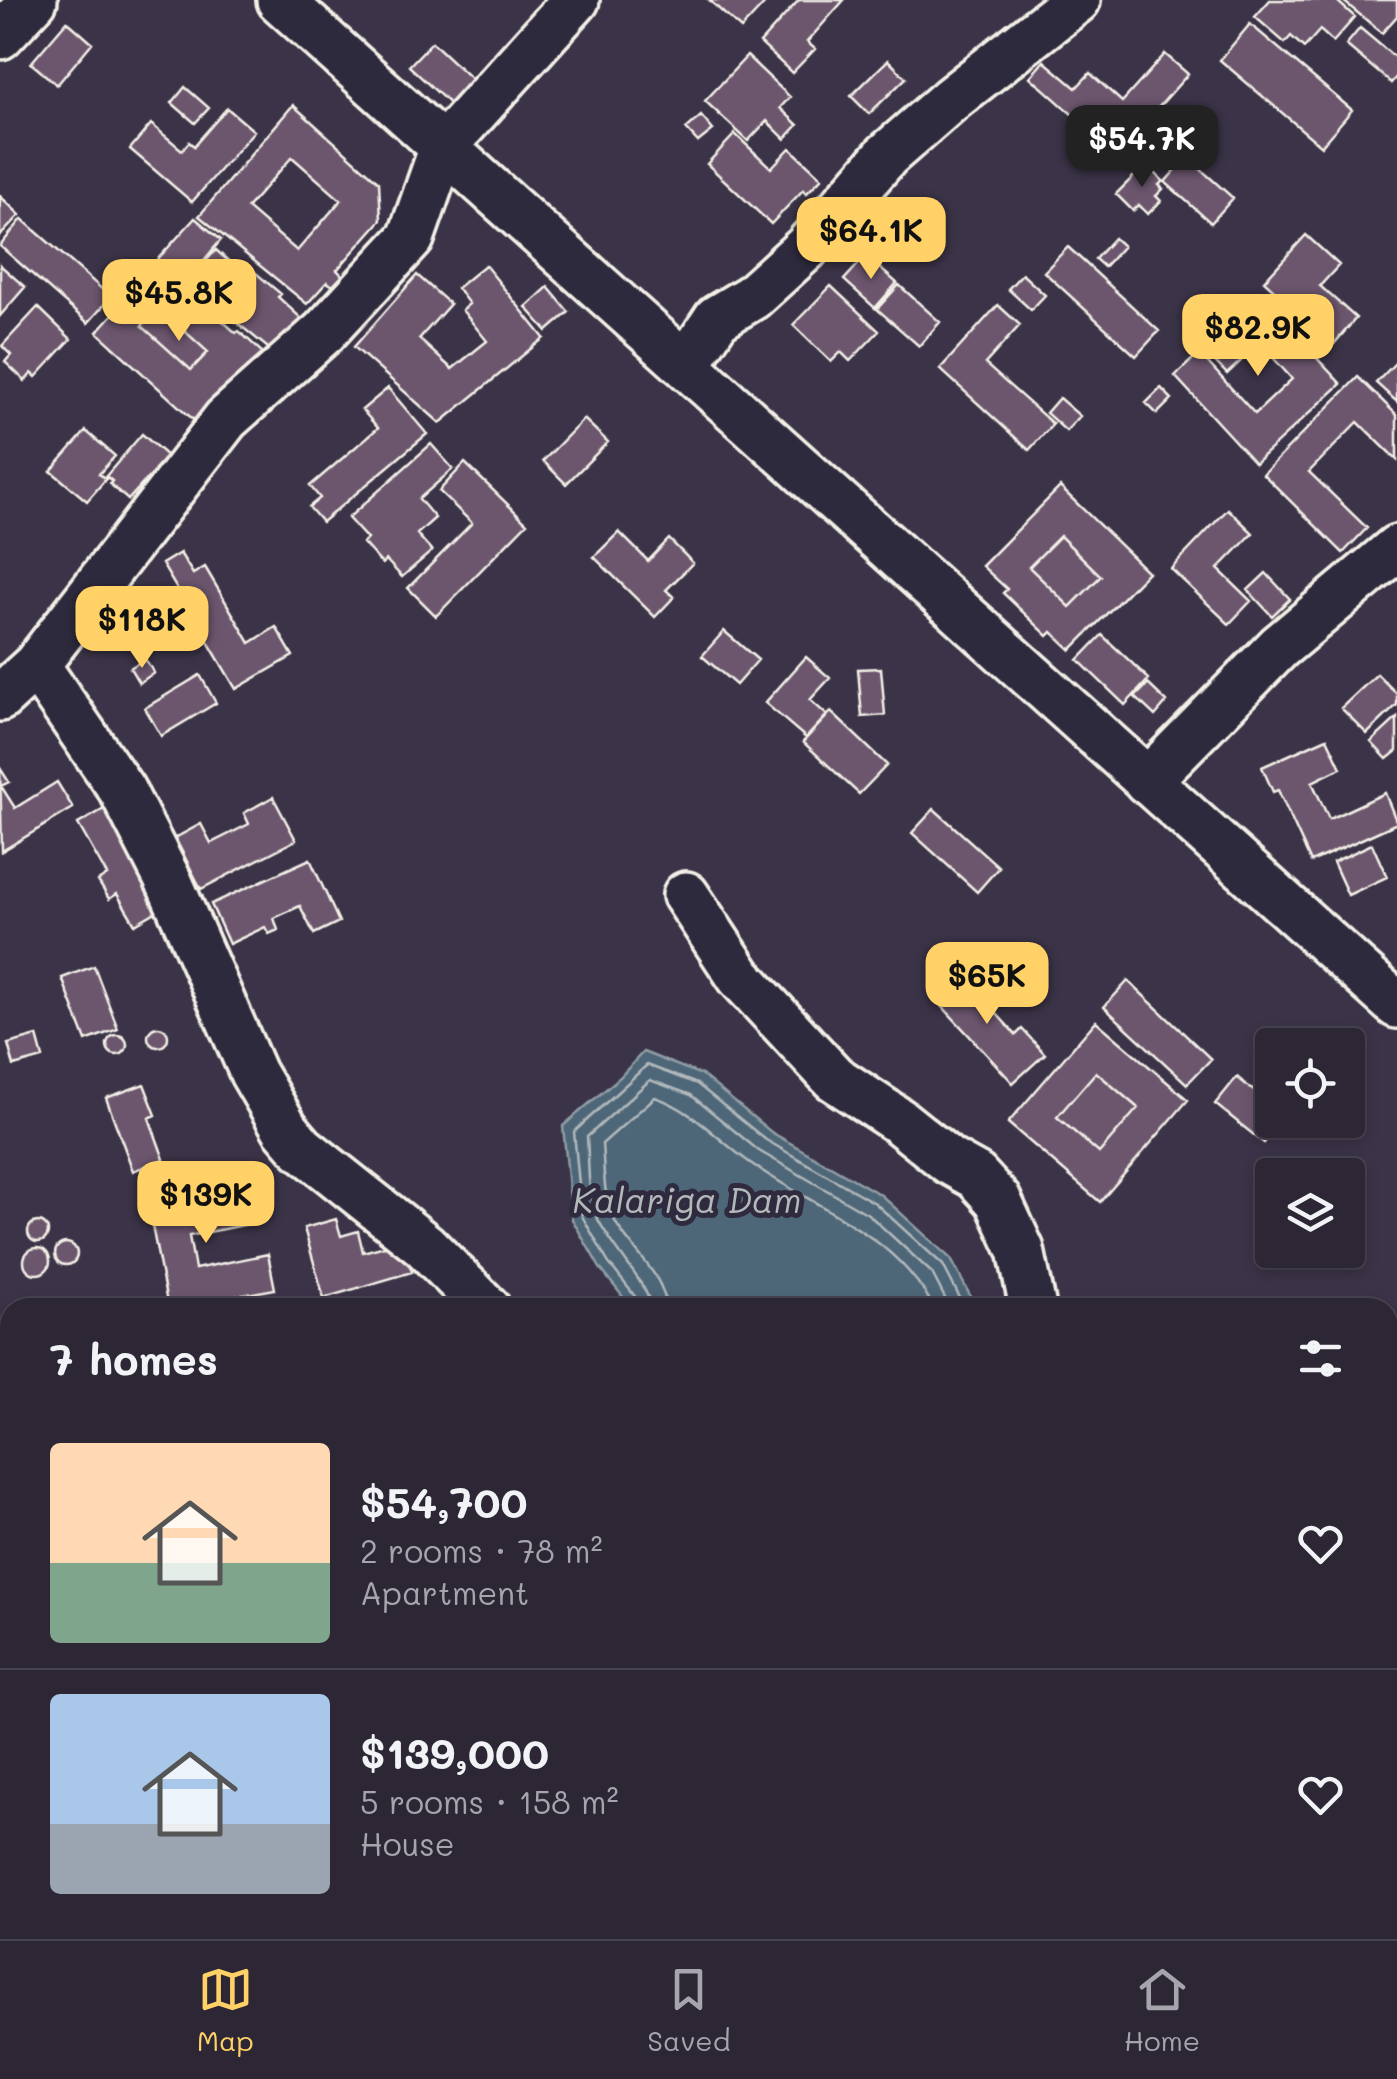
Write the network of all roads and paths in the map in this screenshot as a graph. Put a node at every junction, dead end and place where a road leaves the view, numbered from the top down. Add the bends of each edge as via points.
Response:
1 (34, 0) edge
2 (280, 0) edge
3 (576, 0) edge
4 (1077, 0) edge
5 (0, 36) edge
6 (443, 147) junction
7 (686, 365) junction
8 (1397, 548) edge
9 (36, 665) junction
10 (0, 698) edge
11 (1148, 781) junction
12 (686, 895) dead end
13 (1397, 1005) edge
14 (477, 1298) edge
15 (1031, 1298) edge

1 - 5 street
2 - 6 street
3 - 6 street
4 - 7 street via 887,155 806,248 752,297 717,318
6 - 7 street
6 - 9 street via 411,238 324,332 226,419
7 - 11 street
8 - 11 street via 1279,647
9 - 10 street
9 - 14 street via 122,790 285,1128
11 - 13 street
12 - 15 street via 740,977 834,1078 976,1176 998,1200 1021,1250

